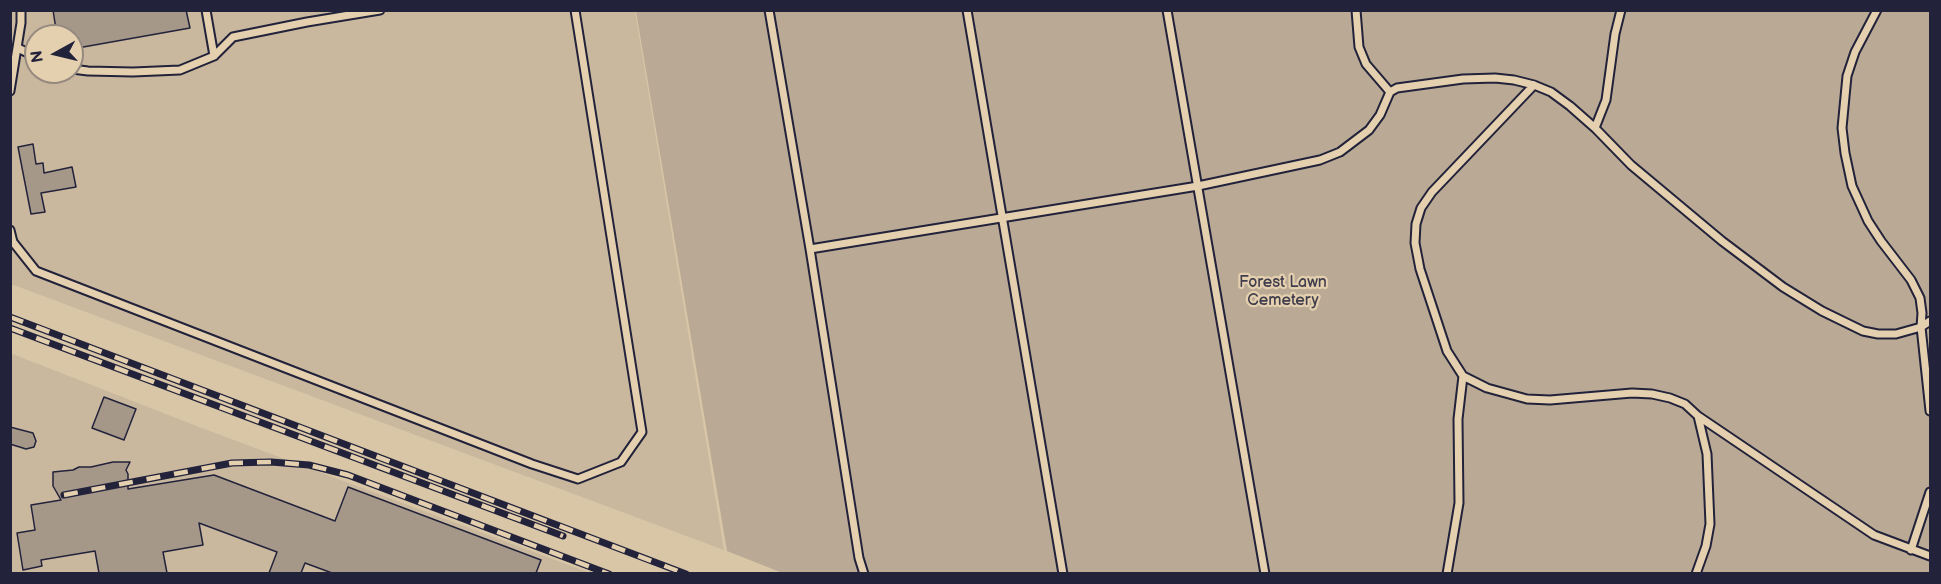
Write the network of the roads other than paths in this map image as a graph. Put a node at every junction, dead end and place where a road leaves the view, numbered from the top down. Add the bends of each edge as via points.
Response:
1 (21, 10) edge
2 (206, 10) edge
3 (380, 10) edge
4 (575, 10) edge
5 (769, 10) edge
6 (967, 10) edge
7 (1167, 10) edge
8 (1356, 10) edge
9 (1620, 10) edge
10 (1877, 10) edge
11 (18, 48) junction
12 (24, 51) edge
13 (214, 56) junction
14 (84, 70) edge
15 (1534, 85) junction
16 (10, 91) edge
17 (1390, 92) junction
18 (1595, 128) junction
19 (1198, 186) junction
20 (1004, 218) junction
21 (10, 230) edge
22 (810, 249) junction
23 (1930, 321) edge
24 (1921, 327) junction
25 (1463, 376) junction
26 (1930, 411) edge
27 (1698, 416) junction
28 (1930, 492) edge
29 (1911, 550) junction
30 (1930, 556) edge
31 (864, 573) edge
32 (1063, 573) edge
33 (1265, 573) edge
34 (1447, 573) edge
35 (1696, 573) edge

1 - 11 lane
2 - 13 lane
3 - 13 lane via 232,37
4 - 21 lane via 642,432 621,462 578,479 36,271 13,242
5 - 22 lane
6 - 20 lane
7 - 19 lane
8 - 17 lane via 1359,47 1371,71
9 - 18 lane via 1606,100
10 - 24 lane via 1847,76 1842,128 1845,153 1852,186 1868,221 1920,298
11 - 12 lane
11 - 16 lane
13 - 14 lane via 180,70
15 - 17 lane via 1504,79 1463,79
15 - 18 lane via 1551,92
15 - 25 lane via 1432,192 1416,224 1415,243 1426,289 1446,351
17 - 19 lane via 1369,130 1340,152 1320,160
18 - 24 lane via 1631,165 1722,242 1822,311 1878,334
19 - 20 lane
19 - 33 lane
20 - 22 lane
20 - 32 lane
22 - 31 lane
23 - 24 lane
24 - 26 lane
25 - 27 lane via 1487,388 1527,399 1652,394 1685,404
25 - 34 lane via 1458,419 1459,503
27 - 29 lane via 1849,520
27 - 35 lane via 1707,454 1710,524
28 - 29 lane
29 - 30 lane

